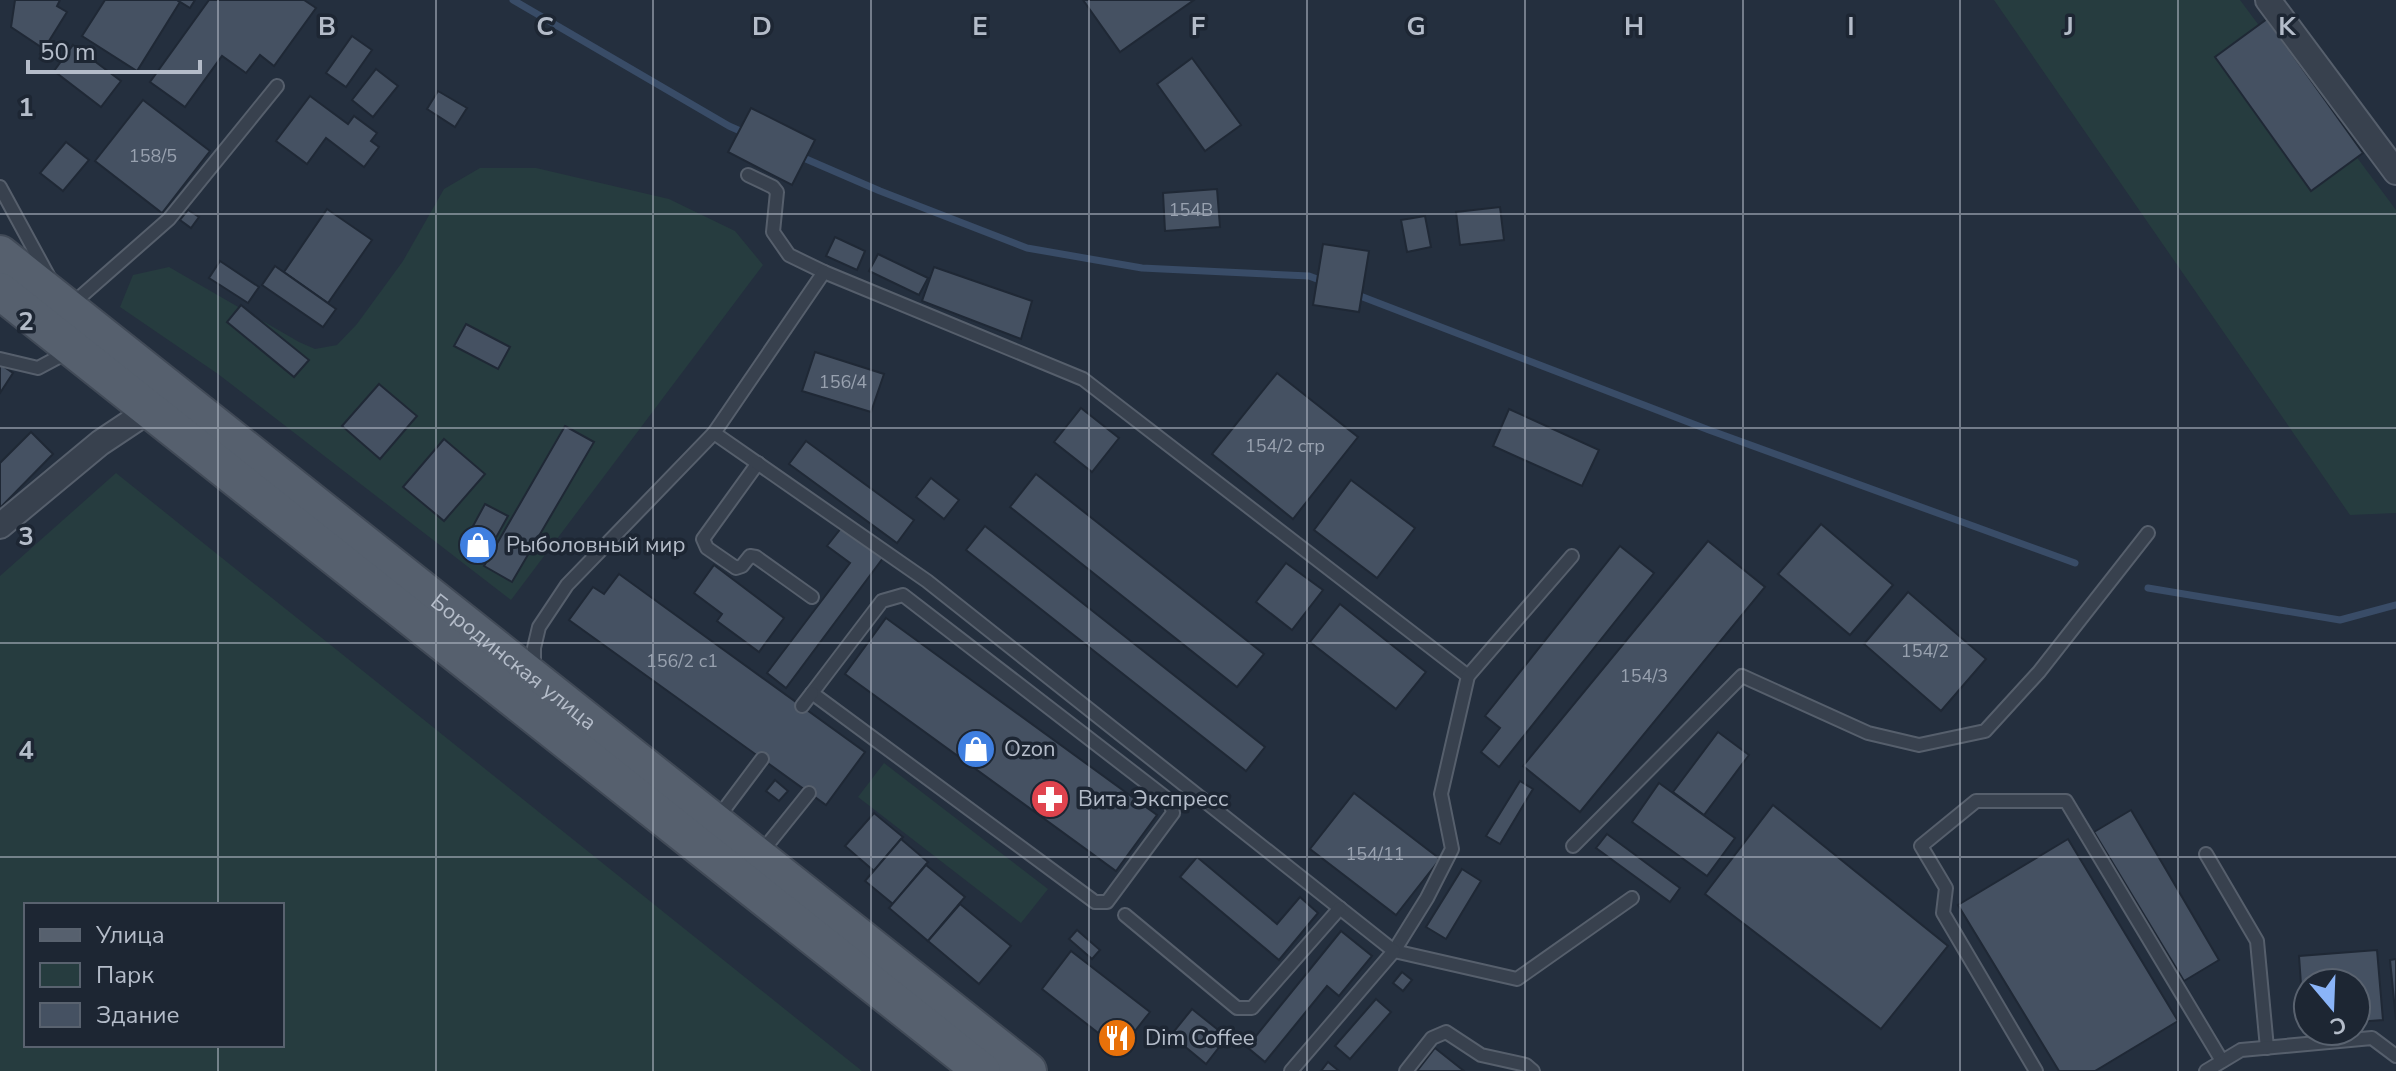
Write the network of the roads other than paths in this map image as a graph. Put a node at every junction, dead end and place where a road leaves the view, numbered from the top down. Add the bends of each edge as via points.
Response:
1 (2268, 0) edge
2 (277, 86) dead end
3 (2396, 172) edge
4 (748, 175) dead end
5 (0, 187) edge
6 (0, 254) edge
7 (824, 272) junction
8 (0, 291) edge
9 (67, 309) junction
10 (74, 349) junction
11 (0, 359) edge
12 (148, 411) junction
13 (714, 433) junction
14 (758, 463) junction
15 (0, 526) edge
16 (2148, 533) dead end
17 (1572, 556) dead end
18 (812, 597) dead end
19 (1468, 676) junction
20 (534, 678) junction
21 (812, 693) junction
22 (802, 706) dead end
23 (762, 759) dead end
24 (809, 793) dead end
25 (715, 822) junction
26 (1573, 846) dead end
27 (2206, 854) dead end
28 (758, 856) junction
29 (1632, 898) dead end
30 (1340, 908) junction
31 (1125, 915) dead end
32 (1394, 951) junction
33 (2267, 1048) junction
34 (2396, 1056) edge
35 (2222, 1061) junction
36 (982, 1071) edge
37 (1028, 1071) edge
38 (1291, 1071) edge
39 (1406, 1071) edge
40 (1533, 1071) edge
41 (2036, 1071) edge
42 (2206, 1071) edge

1 - 3 street
2 - 9 lane via 169,219
4 - 7 lane via 777,192 773,232 789,255
5 - 9 lane
6 - 9 main road, Бородинская улица
7 - 13 lane
7 - 19 lane via 1083,379
8 - 10 main road, Бородинская улица
9 - 20 main road, Бородинская улица
10 - 11 lane via 38,368
10 - 12 main road, Бородинская улица
12 - 15 street via 100,443
12 - 36 main road, Бородинская улица
13 - 14 lane
13 - 20 lane via 567,585 539,627
14 - 18 lane via 703,539 707,548 736,568 756,557
14 - 30 lane via 927,581
16 - 26 lane via 2039,672 1985,731 1919,745 1868,733 1742,676
17 - 19 lane
19 - 32 lane via 1441,794 1452,849
20 - 25 main road, Бородинская улица
21 - 21 lane via 882,601 903,595 1170,801 1173,813 1107,902 1095,902
21 - 22 lane
23 - 25 lane
24 - 28 lane
25 - 28 main road, Бородинская улица
27 - 33 lane via 2257,941
28 - 37 main road, Бородинская улица
29 - 32 lane via 1517,979
30 - 31 lane via 1252,1008 1237,1008
30 - 32 lane
32 - 38 lane
33 - 34 lane via 2372,1038
33 - 35 lane via 2241,1050
35 - 41 lane via 2066,801 1976,801 1921,846 1946,888 1943,913
35 - 42 lane
39 - 40 lane via 1432,1038 1446,1032 1481,1055

